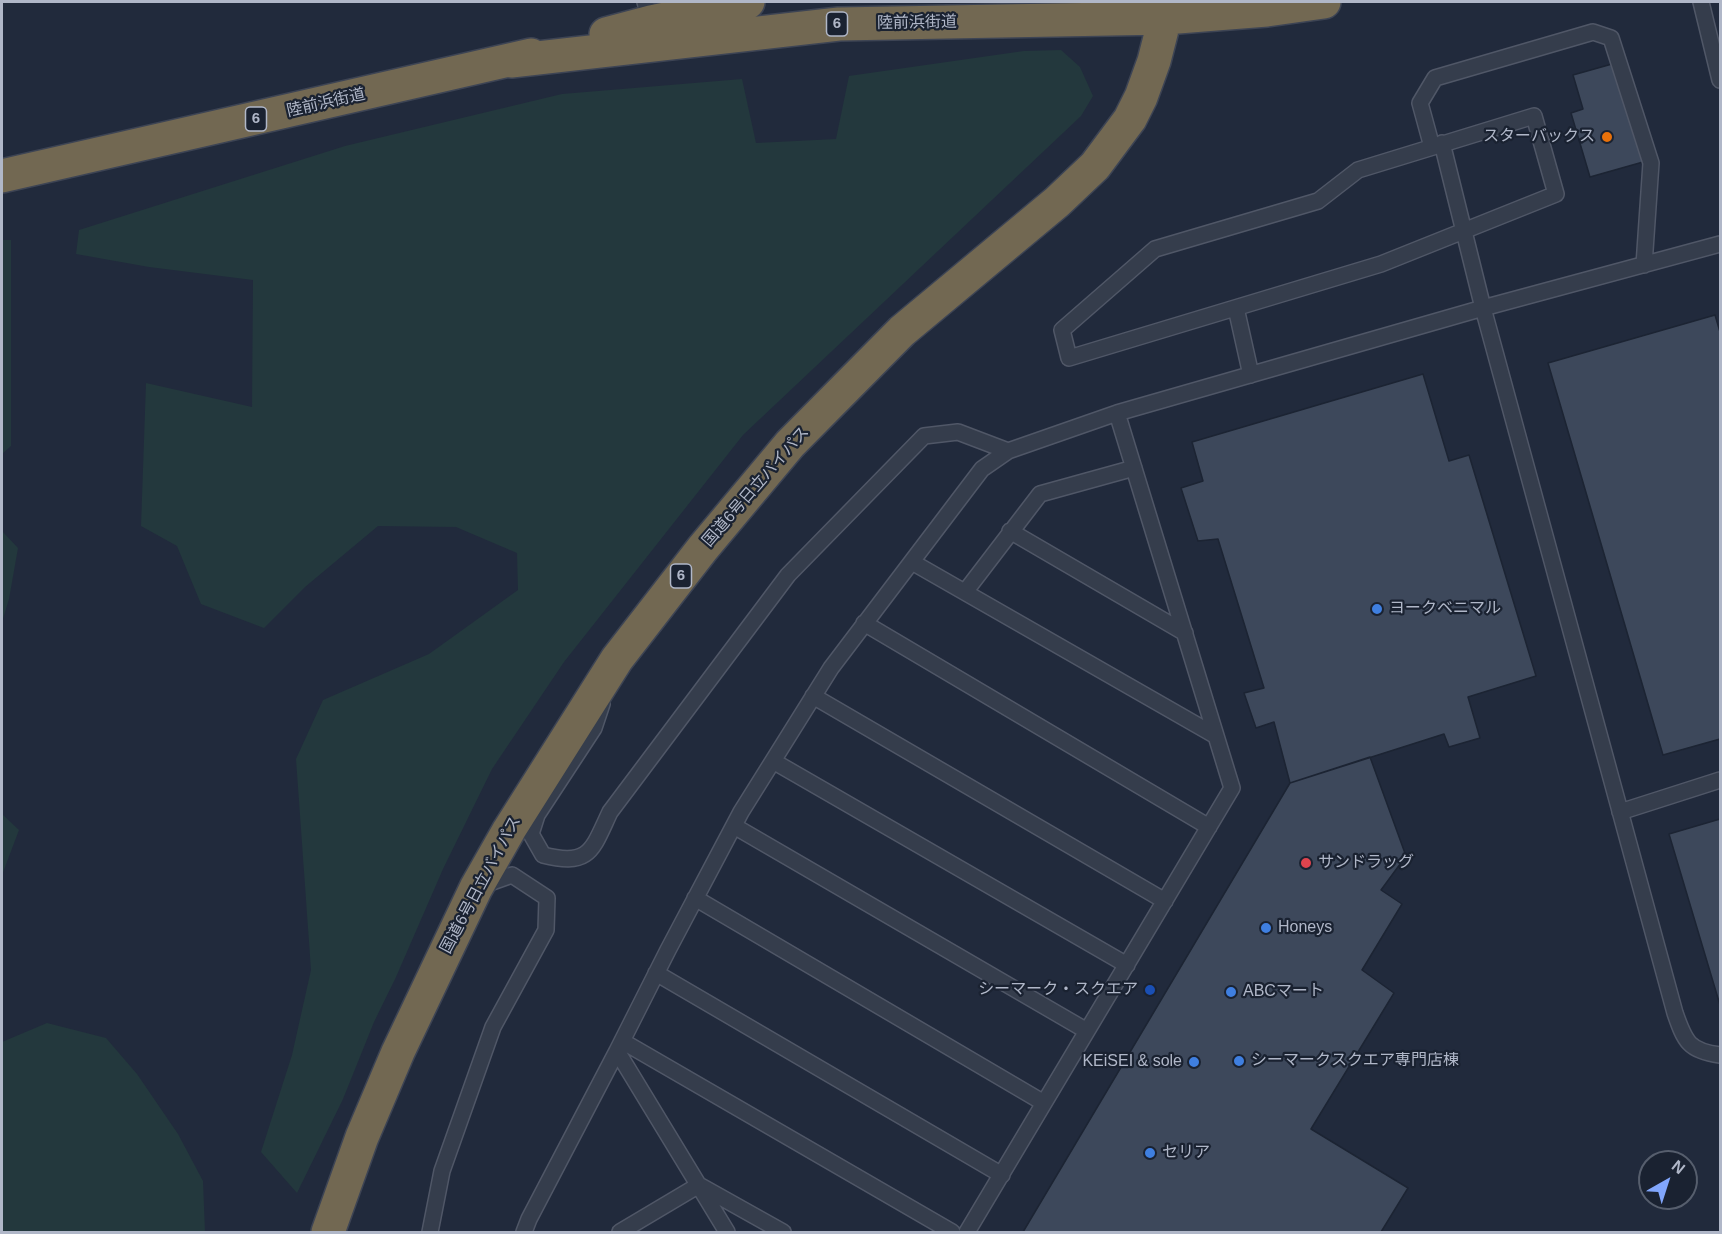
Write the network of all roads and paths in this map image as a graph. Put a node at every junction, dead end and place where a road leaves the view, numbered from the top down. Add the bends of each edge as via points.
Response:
1 (748, 2) edge
2 (1324, 2) edge
3 (1701, 2) edge
4 (1163, 10) edge
5 (648, 12) edge
6 (1715, 39) edge
7 (511, 61) junction
8 (1720, 80) edge
9 (1437, 145) junction
10 (2, 176) edge
11 (1463, 231) junction
12 (1720, 244) edge
13 (1644, 265) junction
14 (1236, 308) junction
15 (1483, 308) junction
16 (1251, 375) junction
17 (1117, 413) junction
18 (1008, 451) junction
19 (1134, 468) junction
20 (1010, 531) junction
21 (912, 562) junction
22 (965, 592) junction
23 (864, 623) junction
24 (1185, 633) junction
25 (617, 659) junction
26 (813, 696) junction
27 (1216, 736) junction
28 (773, 761) junction
29 (1720, 780) edge
30 (1620, 812) junction
31 (734, 826) junction
32 (1209, 826) junction
33 (476, 888) junction
34 (695, 898) junction
35 (1165, 901) junction
36 (1127, 965) junction
37 (656, 973) junction
38 (1087, 1031) junction
39 (620, 1046) junction
40 (1720, 1055) edge
41 (1044, 1103) junction
42 (1002, 1175) junction
43 (699, 1185) junction
44 (328, 1233) edge
45 (430, 1233) edge
46 (524, 1233) edge
47 (620, 1233) edge
48 (727, 1233) edge
49 (783, 1233) edge
50 (952, 1233) edge
51 (968, 1233) edge

1 - 5 highway, 陸前浜街道 / 6
2 - 4 highway, 陸前浜街道 / 6 via 1267,10
3 - 6 lane
4 - 7 highway, 陸前浜街道 / 6 via 839,24
4 - 25 highway, 国道6号日立バイパス / 6 via 1155,61 1141,97 1130,119 1095,166 902,331 790,444
5 - 7 highway, 陸前浜街道 / 6
6 - 8 lane
7 - 10 highway, 陸前浜街道 / 6
9 - 11 lane
9 - 11 lane via 1534,116 1556,194
9 - 13 lane via 1420,103 1435,78 1593,32 1611,38 1651,163
9 - 14 lane via 1358,170 1318,201 1155,249 1062,330 1069,358
11 - 14 lane via 1381,264
11 - 15 lane
12 - 13 lane
13 - 15 lane
14 - 16 lane
15 - 16 lane
15 - 30 lane
16 - 17 lane
17 - 18 lane
17 - 19 lane
18 - 21 lane via 982,469
18 - 25 lane via 957,432 924,436 788,575 610,812 594,844 582,857 563,860 543,855 531,834 537,815 594,728
19 - 20 lane via 1040,494
19 - 24 lane
20 - 22 lane
20 - 24 lane
21 - 22 lane
21 - 23 lane
22 - 27 lane
23 - 26 lane
23 - 32 lane
24 - 27 lane
25 - 33 highway, 国道6号日立バイパス / 6
26 - 28 lane
26 - 35 lane
27 - 32 lane via 1232,788
28 - 31 lane
28 - 36 lane
29 - 30 lane
30 - 40 lane via 1684,1037 1702,1053
31 - 34 lane
31 - 38 lane
32 - 35 lane
33 - 44 highway, 国道6号日立バイパス / 6 via 398,1053 362,1137
33 - 45 lane via 512,875 547,898 546,930 493,1027 442,1170
34 - 37 lane
34 - 41 lane
35 - 36 lane
36 - 38 lane
37 - 39 lane
37 - 42 lane
38 - 41 lane
39 - 43 lane
39 - 46 lane
39 - 50 lane
41 - 42 lane
42 - 51 lane
43 - 47 lane
43 - 48 lane
43 - 49 lane

